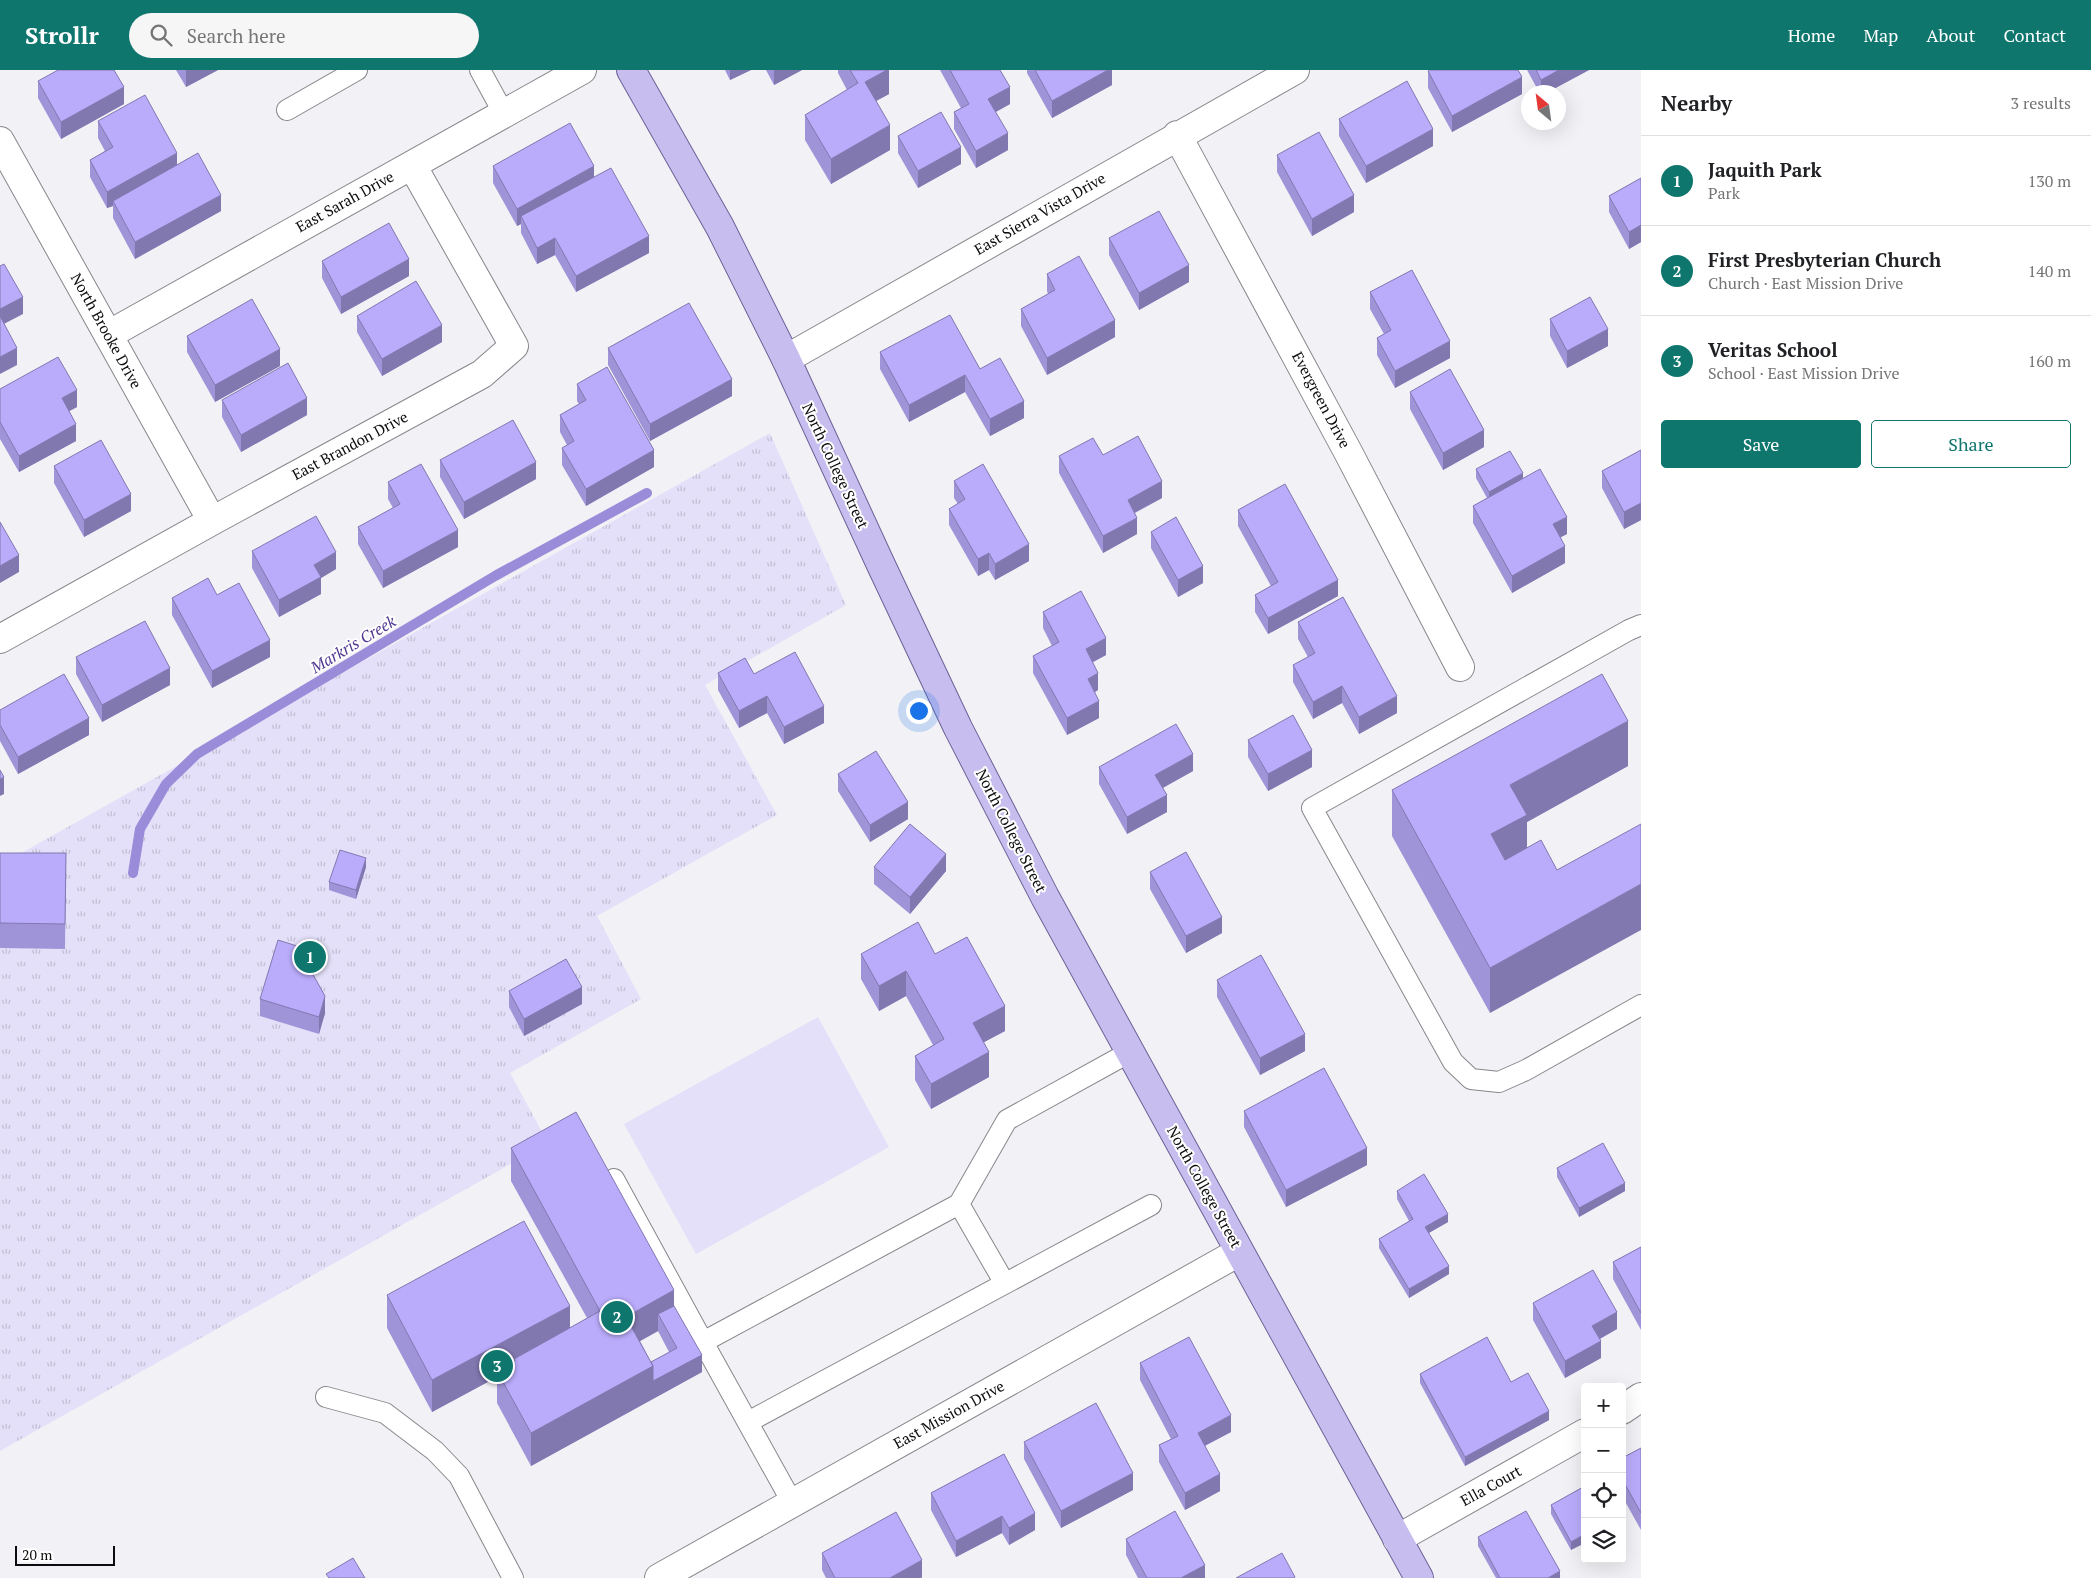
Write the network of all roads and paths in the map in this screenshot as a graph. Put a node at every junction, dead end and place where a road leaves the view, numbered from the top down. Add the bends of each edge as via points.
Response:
1 (357, 70) edge
2 (480, 70) edge
3 (582, 70) edge
4 (631, 70) edge
5 (1295, 70) edge
6 (287, 110) dead end
7 (504, 114) junction
8 (1177, 136) junction
9 (0, 142) edge
10 (412, 165) junction
11 (108, 335) junction
12 (786, 359) junction
13 (212, 521) junction
14 (1641, 625) edge
15 (0, 639) edge
16 (1460, 667) dead end
17 (1641, 1005) edge
18 (1130, 1052) junction
19 (614, 1180) edge
20 (959, 1204) junction
21 (1151, 1205) dead end
22 (1239, 1252) junction
23 (1004, 1282) junction
24 (703, 1342) junction
25 (326, 1397) dead end
26 (1641, 1397) edge
27 (1626, 1407) edge
28 (748, 1422) junction
29 (1581, 1435) edge
30 (793, 1504) junction
31 (1397, 1539) junction
32 (513, 1578) edge
33 (659, 1578) edge
34 (1419, 1578) edge

1 - 6 lane
2 - 7 lane
3 - 7 street, East Sarah Drive
4 - 12 main road, North College Street via 720,227
5 - 8 street, East Sierra Vista Drive
7 - 10 street, East Sarah Drive
8 - 12 street, East Sierra Vista Drive
8 - 16 street, Evergreen Drive
9 - 11 street, North Brooke Drive
10 - 11 street, East Sarah Drive
10 - 13 street, East Brandon Drive via 514,346 482,374
11 - 13 street, North Brooke Drive
12 - 18 main road, North College Street via 958,728
13 - 15 street, East Brandon Drive
14 - 17 lane via 1312,808 1453,1062 1472,1080 1499,1082
18 - 20 lane via 1007,1120
18 - 22 main road, North College Street
19 - 24 lane
20 - 23 lane
20 - 24 lane
21 - 23 lane
22 - 30 street, East Mission Drive
22 - 31 main road, North College Street
23 - 28 lane
24 - 28 lane
25 - 32 lane via 385,1413 435,1451 460,1476
26 - 27 street
28 - 30 lane
29 - 31 street, Ella Court
30 - 33 street, East Mission Drive
31 - 34 main road, North College Street

